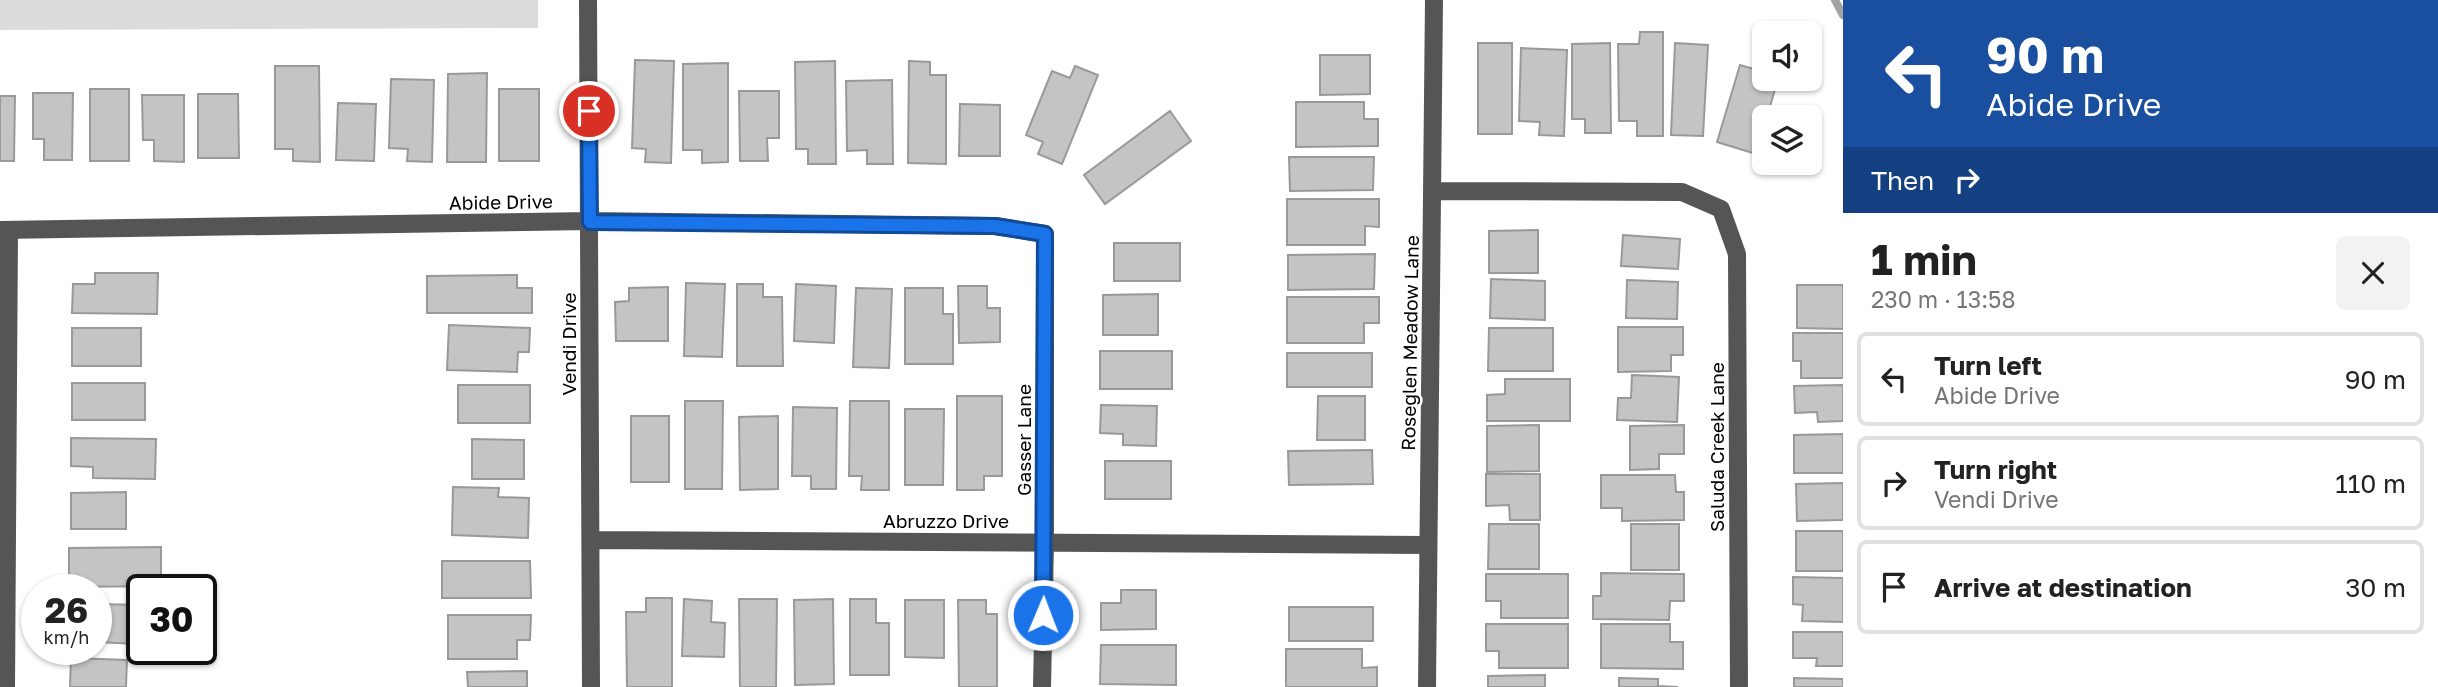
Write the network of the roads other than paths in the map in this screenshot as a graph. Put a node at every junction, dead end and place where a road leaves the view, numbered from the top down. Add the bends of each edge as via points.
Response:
1 (588, 0) edge
2 (1434, 0) edge
3 (1433, 191) junction
4 (590, 222) junction
5 (4, 230) edge
6 (1045, 234) joint
7 (591, 540) junction
8 (1045, 543) junction
9 (1427, 545) junction
10 (6, 687) edge
11 (591, 687) edge
12 (1042, 687) edge
13 (1427, 687) edge
14 (1739, 687) edge

1 - 4 street, Vendi Drive
2 - 3 street, Roseglen Meadow Lane
3 - 9 street, Roseglen Meadow Lane
3 - 14 street, Saluda Creek Lane via 1682,191 1721,209 1737,254
4 - 5 street, Abide Drive
4 - 6 street, Abide Drive via 995,226
4 - 7 street, Vendi Drive
5 - 10 street
6 - 8 street, Gasser Lane
7 - 8 street, Abruzzo Drive
7 - 11 street, Vendi Drive
8 - 9 street, Abruzzo Drive
8 - 12 street, Gasser Lane
9 - 13 street, Roseglen Meadow Lane

